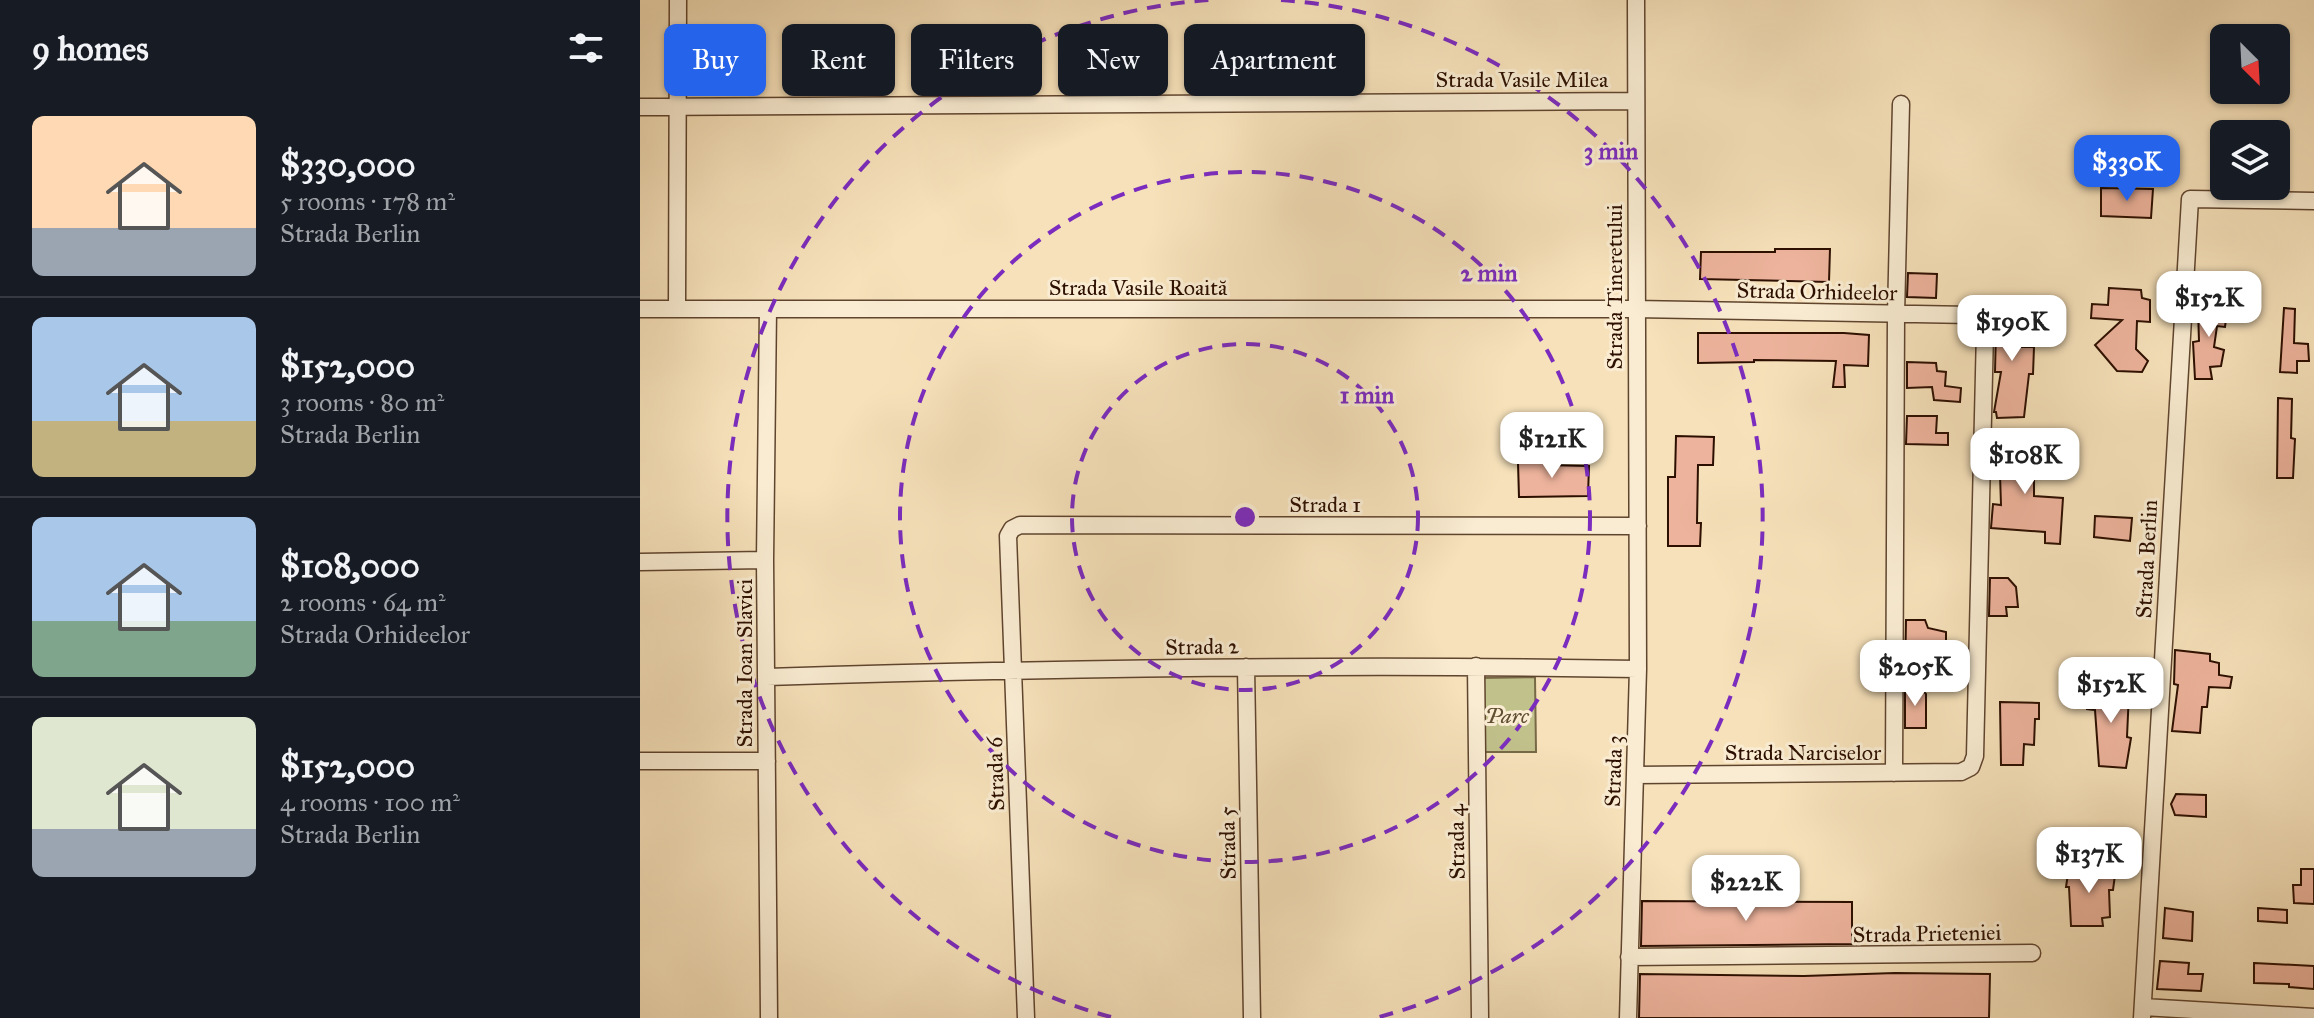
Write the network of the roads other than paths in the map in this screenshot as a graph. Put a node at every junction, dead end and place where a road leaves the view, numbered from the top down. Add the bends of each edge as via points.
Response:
1 (678, 0) edge
2 (1636, 0) edge
3 (1636, 101) junction
4 (1901, 104) dead end
5 (640, 107) edge
6 (676, 107) junction
7 (2314, 201) edge
8 (677, 308) junction
9 (640, 309) edge
10 (768, 309) junction
11 (1635, 309) junction
12 (1896, 315) junction
13 (1638, 526) junction
14 (1012, 529) joint
15 (765, 560) junction
16 (640, 562) edge
17 (1476, 666) junction
18 (1246, 667) junction
19 (1638, 669) junction
20 (1013, 670) junction
21 (767, 677) junction
22 (640, 761) edge
23 (767, 761) junction
24 (1971, 767) joint
25 (1894, 773) junction
26 (1635, 775) junction
27 (2032, 953) dead end
28 (1629, 957) junction
29 (2142, 1013) edge
30 (2314, 1017) edge
31 (769, 1018) edge
32 (1026, 1018) edge
33 (1252, 1018) edge
34 (1480, 1018) edge
35 (1628, 1018) edge

1 - 6 street
2 - 3 street, Strada Tineretului
3 - 6 street, Strada Vasile Milea
3 - 11 street, Strada Tineretului
4 - 12 street
5 - 6 street, Strada Vasile Milea
6 - 8 street
7 - 29 street, Strada Berlin via 2190,199
8 - 9 street, Strada Vasile Roaită
8 - 10 street, Strada Vasile Roaită
10 - 11 street, Strada Vasile Roaită
10 - 15 street, Strada Ioan Slavici
11 - 12 street, Strada Orhideelor
11 - 13 street, Strada Tineretului
12 - 24 street, Strada Orhideelor via 1971,315 1980,318 1985,331
12 - 25 street
13 - 14 street, Strada 1
13 - 19 street, Strada 3
14 - 20 street, Strada 6 via 1008,536
15 - 16 street
15 - 21 street, Strada Ioan Slavici
17 - 18 street, Strada 2
17 - 19 street, Strada 2
17 - 34 street, Strada 4
18 - 20 street, Strada 2
18 - 33 street, Strada 5
19 - 26 street, Strada 3
20 - 21 street, Strada 2
20 - 32 street, Strada 6
21 - 23 street, Strada Ioan Slavici
22 - 23 street
23 - 31 street, Strada Ioan Slavici
24 - 25 street, Strada Narciselor via 1961,772
25 - 26 street, Strada Narciselor
26 - 28 street, Strada 3
27 - 28 street, Strada Prieteniei
28 - 35 street, Strada 3
29 - 30 street

